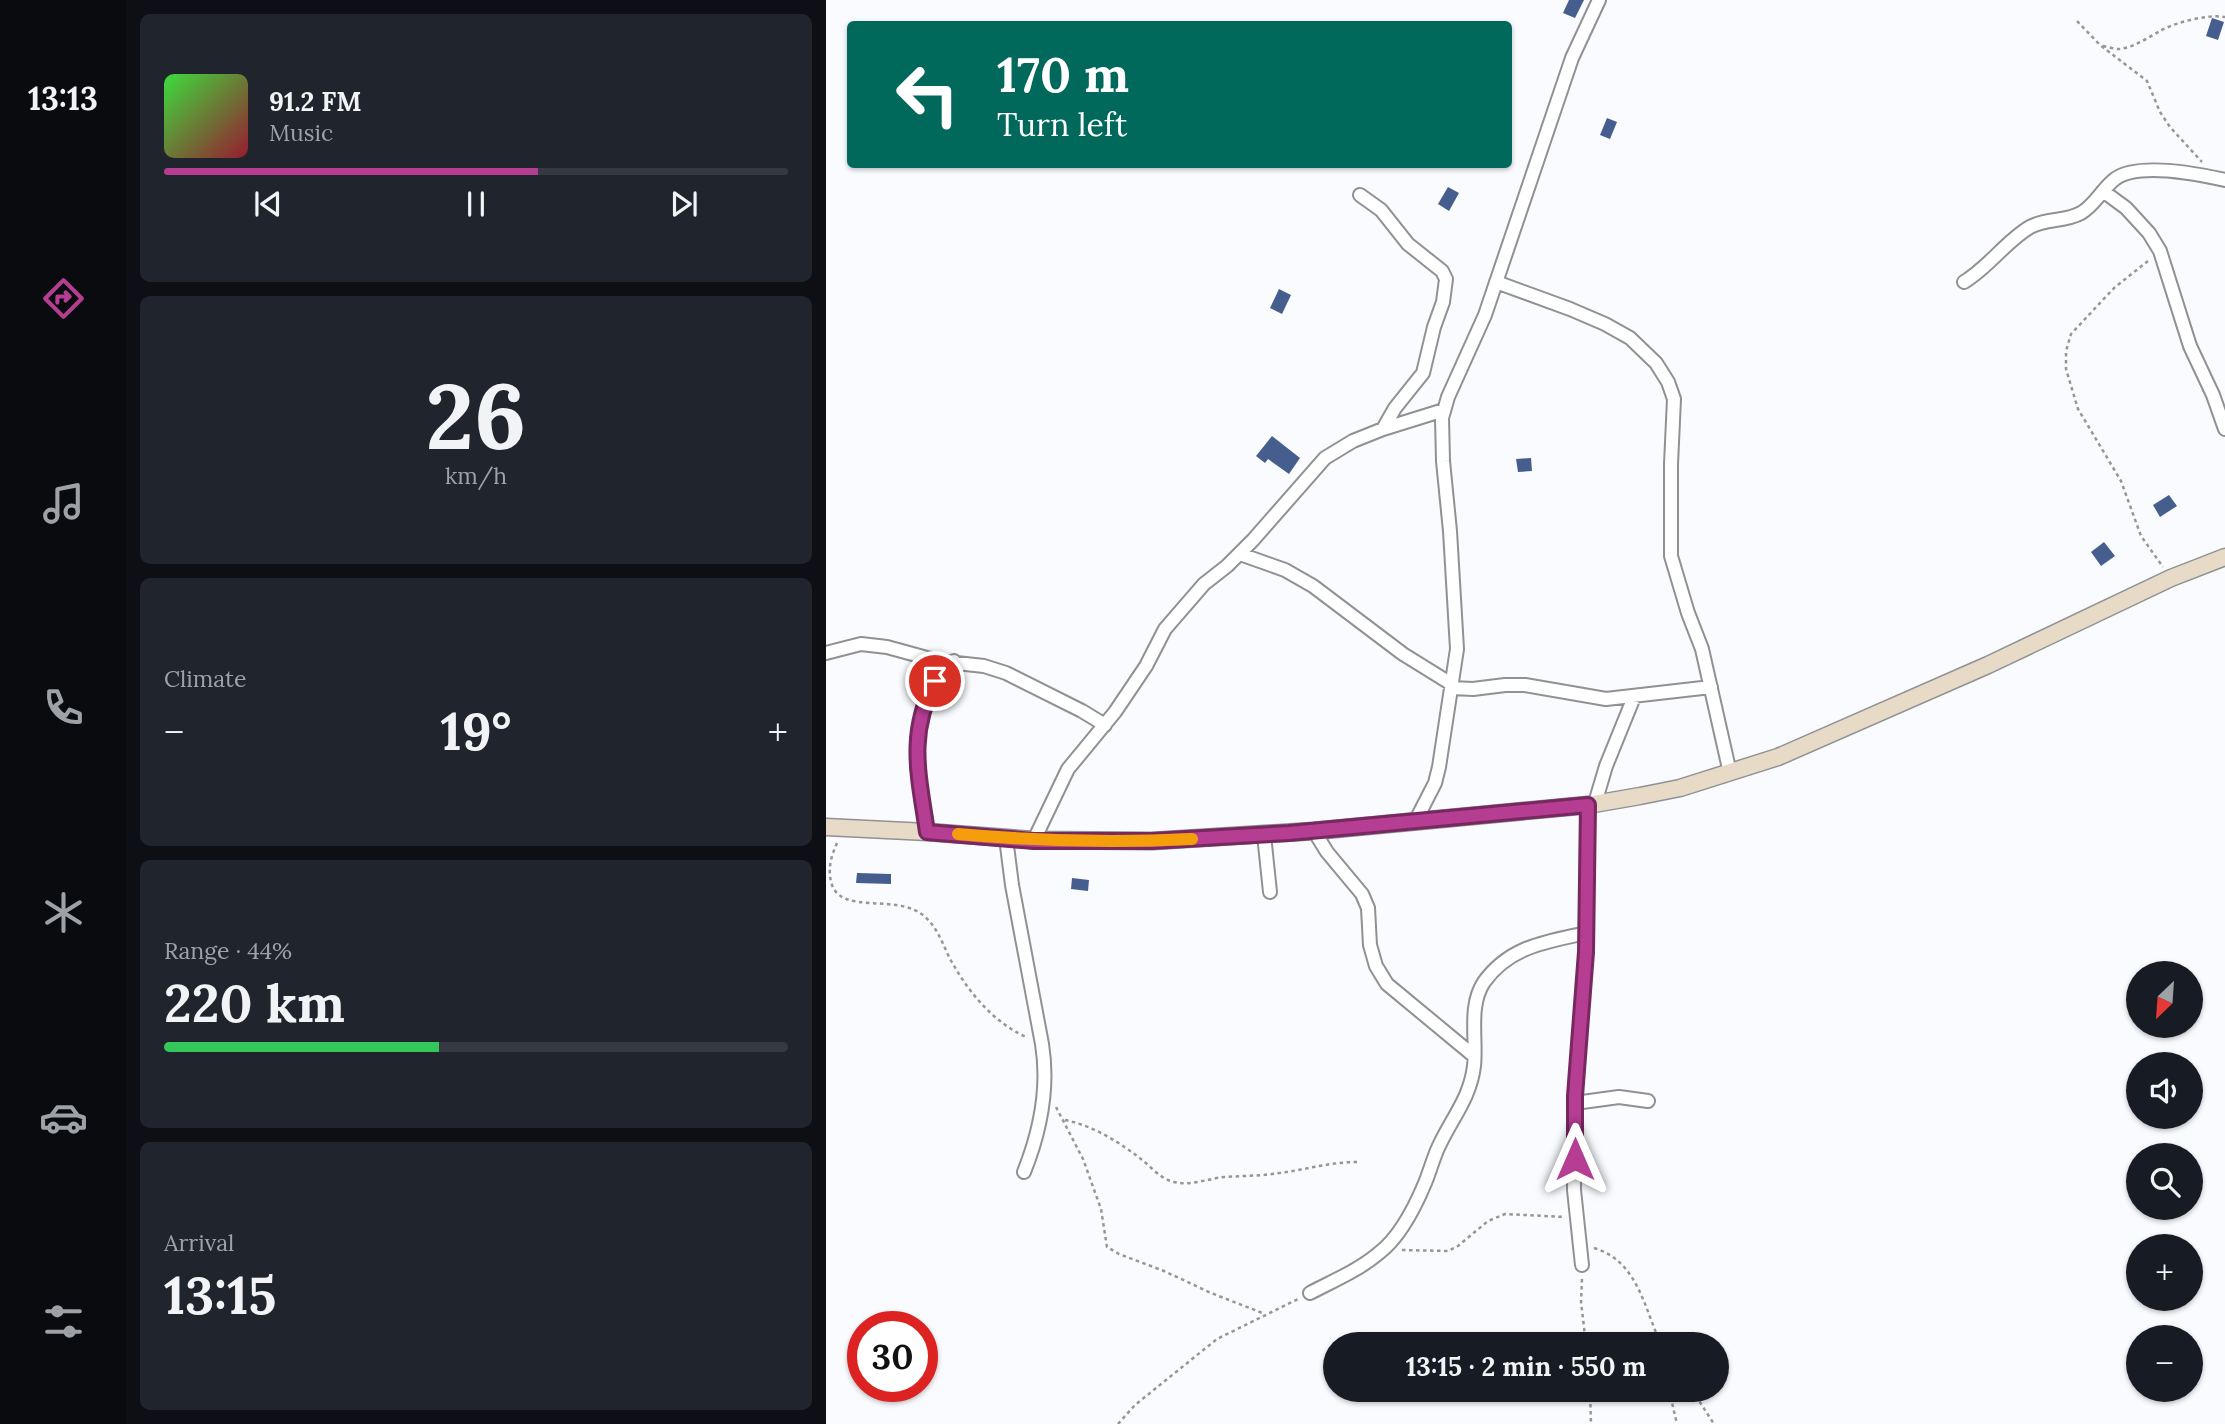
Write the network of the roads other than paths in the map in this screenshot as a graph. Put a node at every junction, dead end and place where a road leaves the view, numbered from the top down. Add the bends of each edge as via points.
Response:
1 (1599, 0) edge
2 (2225, 180) edge
3 (2103, 191) junction
4 (1360, 195) dead end
5 (1496, 282) junction
6 (1965, 282) dead end
7 (1444, 410) junction
8 (1384, 429) junction
9 (2225, 429) edge
10 (1240, 554) junction
11 (2225, 557) edge
12 (826, 653) edge
13 (954, 661) junction
14 (1453, 686) junction
15 (1711, 687) junction
16 (1634, 696) junction
17 (1105, 725) junction
18 (1730, 773) junction
19 (1592, 804) junction
20 (1416, 820) junction
21 (834, 827) edge
22 (1314, 831) junction
23 (927, 832) junction
24 (1264, 835) junction
25 (1006, 838) junction
26 (1034, 841) junction
27 (1270, 892) dead end
28 (1586, 933) junction
29 (1474, 1056) junction
30 (1648, 1101) dead end
31 (1575, 1102) junction
32 (1024, 1172) dead end
33 (1582, 1265) road end
34 (1310, 1293) road end

1 - 5 street via 1572,58
2 - 3 street via 2173,170 2126,174
3 - 6 street via 2079,214 2030,227
3 - 9 street via 2126,208 2160,251 2190,346
4 - 8 street via 1446,279 1423,373
5 - 7 street
5 - 15 street via 1570,309 1630,338 1668,382 1674,399 1671,556
7 - 8 street
7 - 14 street via 1441,440 1457,649
8 - 10 street via 1325,458
10 - 14 street via 1313,586
10 - 17 street via 1204,584 1165,629
11 - 18 street via 1778,757
12 - 13 street via 861,644
13 - 17 street via 1006,673
13 - 23 street via 927,697 917,740
14 - 16 street via 1525,685 1606,699
14 - 20 street via 1437,775
15 - 16 street
15 - 18 street
16 - 19 street
17 - 26 street via 1068,769
18 - 19 street via 1680,788
19 - 20 street
19 - 28 street
20 - 22 street
21 - 23 street
22 - 24 street
22 - 29 street via 1362,894 1376,966 1388,984
23 - 25 street
24 - 26 street
24 - 27 street
25 - 26 street
25 - 32 street via 1042,1044 1038,1133
28 - 29 street via 1520,950 1496,967 1482,985
28 - 31 street
29 - 34 street via 1465,1099 1402,1228 1385,1248
30 - 31 street via 1619,1097
31 - 33 street via 1574,1191

